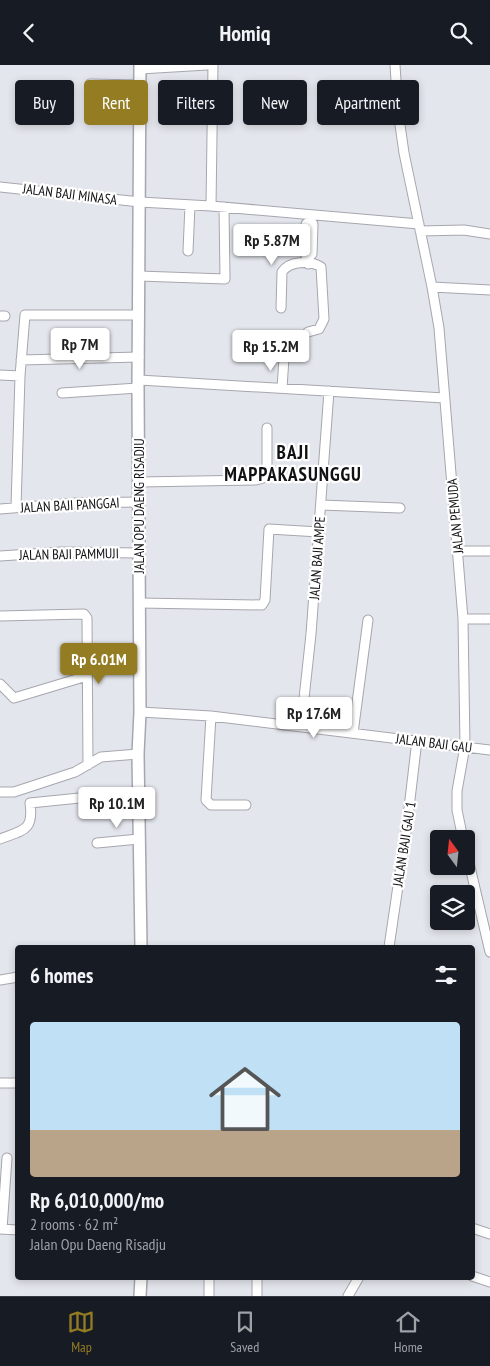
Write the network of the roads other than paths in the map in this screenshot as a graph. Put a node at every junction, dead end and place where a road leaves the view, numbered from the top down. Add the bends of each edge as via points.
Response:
1 (207, 65) edge
2 (212, 65) edge
3 (395, 65) edge
4 (140, 67) edge
5 (140, 80) edge
6 (140, 125) edge
7 (0, 187) edge
8 (140, 203) junction
9 (190, 205) junction
10 (211, 206) junction
11 (224, 207) junction
12 (310, 218) junction
13 (420, 227) junction
14 (490, 235) edge
15 (188, 251) dead end
16 (308, 261) junction
17 (139, 276) junction
18 (432, 287) junction
19 (490, 290) edge
20 (281, 308) dead end
21 (139, 315) junction
22 (308, 332) dead end
23 (140, 357) junction
24 (284, 358) dead end
25 (21, 360) junction
26 (0, 375) edge
27 (20, 375) junction
28 (138, 384) junction
29 (282, 388) junction
30 (328, 391) junction
31 (62, 393) dead end
32 (444, 398) junction
33 (267, 429) dead end
34 (139, 482) junction
35 (139, 502) junction
36 (321, 505) junction
37 (16, 507) junction
38 (400, 508) dead end
39 (0, 509) edge
40 (319, 532) junction
41 (458, 551) junction
42 (490, 551) edge
43 (139, 553) junction
44 (0, 556) edge
45 (139, 603) junction
46 (0, 616) edge
47 (463, 619) junction
48 (490, 619) edge
49 (368, 620) dead end
50 (87, 676) junction
51 (0, 684) edge
52 (140, 712) junction
53 (211, 716) junction
54 (301, 726) junction
55 (354, 733) junction
56 (417, 740) junction
57 (465, 746) junction
58 (490, 750) edge
59 (138, 754) junction
60 (88, 765) junction
61 (0, 791) edge
62 (139, 792) junction
63 (246, 805) dead end
64 (461, 830) edge
65 (0, 839) edge
66 (139, 839) junction
67 (97, 843) dead end
68 (472, 875) edge
69 (141, 945) edge
70 (389, 945) edge
71 (490, 952) edge
72 (15, 978) edge
73 (0, 980) edge
74 (0, 1083) edge
75 (15, 1083) edge
76 (7, 1158) dead end
77 (1, 1229) edge
78 (475, 1229) edge
79 (15, 1230) edge
80 (490, 1234) edge
81 (475, 1278) edge
82 (141, 1280) edge
83 (209, 1280) edge
84 (258, 1280) edge
85 (357, 1280) edge
86 (490, 1282) edge
87 (140, 1296) edge
88 (209, 1296) edge
89 (257, 1296) edge
90 (348, 1296) edge

1 - 4 street
2 - 10 street
3 - 13 street, JALAN PEMUDA via 398,111
4 - 5 main road, JALAN OPU DAENG RISADJU
6 - 8 main road, JALAN OPU DAENG RISADJU
7 - 8 street, JALAN BAJI MINASA
8 - 9 street, JALAN BAJI MINASA
8 - 17 main road, JALAN OPU DAENG RISADJU
9 - 10 street, JALAN BAJI MINASA
9 - 15 street
10 - 11 street, JALAN BAJI MINASA
11 - 12 street, JALAN BAJI MINASA
11 - 17 street via 225,279
12 - 13 street, JALAN BAJI MINASA
12 - 16 street via 313,225 312,254
13 - 14 street, JALAN BAJI MINASA
13 - 18 street, JALAN PEMUDA
16 - 20 street via 287,265 282,272
16 - 22 street via 321,267 324,319 319,329
17 - 21 main road, JALAN OPU DAENG RISADJU
18 - 19 street
18 - 32 street, JALAN PEMUDA via 439,328
21 - 23 main road, JALAN OPU DAENG RISADJU
21 - 25 street via 25,315
23 - 25 street
23 - 28 main road, JALAN OPU DAENG RISADJU
24 - 29 street
25 - 27 street
26 - 27 street
27 - 37 street
28 - 29 street
28 - 31 street
28 - 34 main road, JALAN OPU DAENG RISADJU
29 - 30 street
30 - 32 street
30 - 36 street, JALAN BAJI AMPE
32 - 41 street, JALAN PEMUDA
33 - 34 street via 267,467 263,478
34 - 35 main road, JALAN OPU DAENG RISADJU
35 - 37 street, JALAN BAJI PANGGAI
35 - 43 main road, JALAN OPU DAENG RISADJU
36 - 38 street
36 - 40 street, JALAN BAJI AMPE
37 - 39 street, JALAN BAJI PANGGAI
40 - 45 street via 269,529 265,600 262,605
40 - 54 street, JALAN BAJI AMPE
41 - 42 street
41 - 47 street, JALAN PEMUDA
43 - 44 street, JALAN BAJI PAMMUJI via 61,552
43 - 45 main road, JALAN OPU DAENG RISADJU
45 - 52 main road, JALAN OPU DAENG RISADJU
46 - 50 street via 84,614 87,618
47 - 48 street
47 - 57 street, JALAN PEMUDA
49 - 55 street
50 - 51 street via 14,698
50 - 60 street
52 - 53 street, JALAN BAJI GAU
52 - 59 main road, JALAN OPU DAENG RISADJU
53 - 54 street, JALAN BAJI GAU
53 - 63 street via 206,800 211,805
54 - 55 street, JALAN BAJI GAU
55 - 56 street, JALAN BAJI GAU
56 - 57 street, JALAN BAJI GAU
56 - 70 street, JALAN BAJI GAU 1
57 - 58 street, JALAN BAJI GAU
57 - 64 street, JALAN PEMUDA via 457,791
59 - 60 street via 100,757
59 - 62 main road, JALAN OPU DAENG RISADJU
60 - 61 street via 14,792
62 - 65 street via 30,803 32,821 29,826
62 - 66 main road, JALAN OPU DAENG RISADJU
66 - 67 street
66 - 69 main road, JALAN OPU DAENG RISADJU
68 - 71 street
72 - 73 street
74 - 75 street
76 - 77 street
77 - 79 street
78 - 80 street
81 - 86 street
82 - 87 main road
83 - 88 street
84 - 89 street
85 - 90 street

